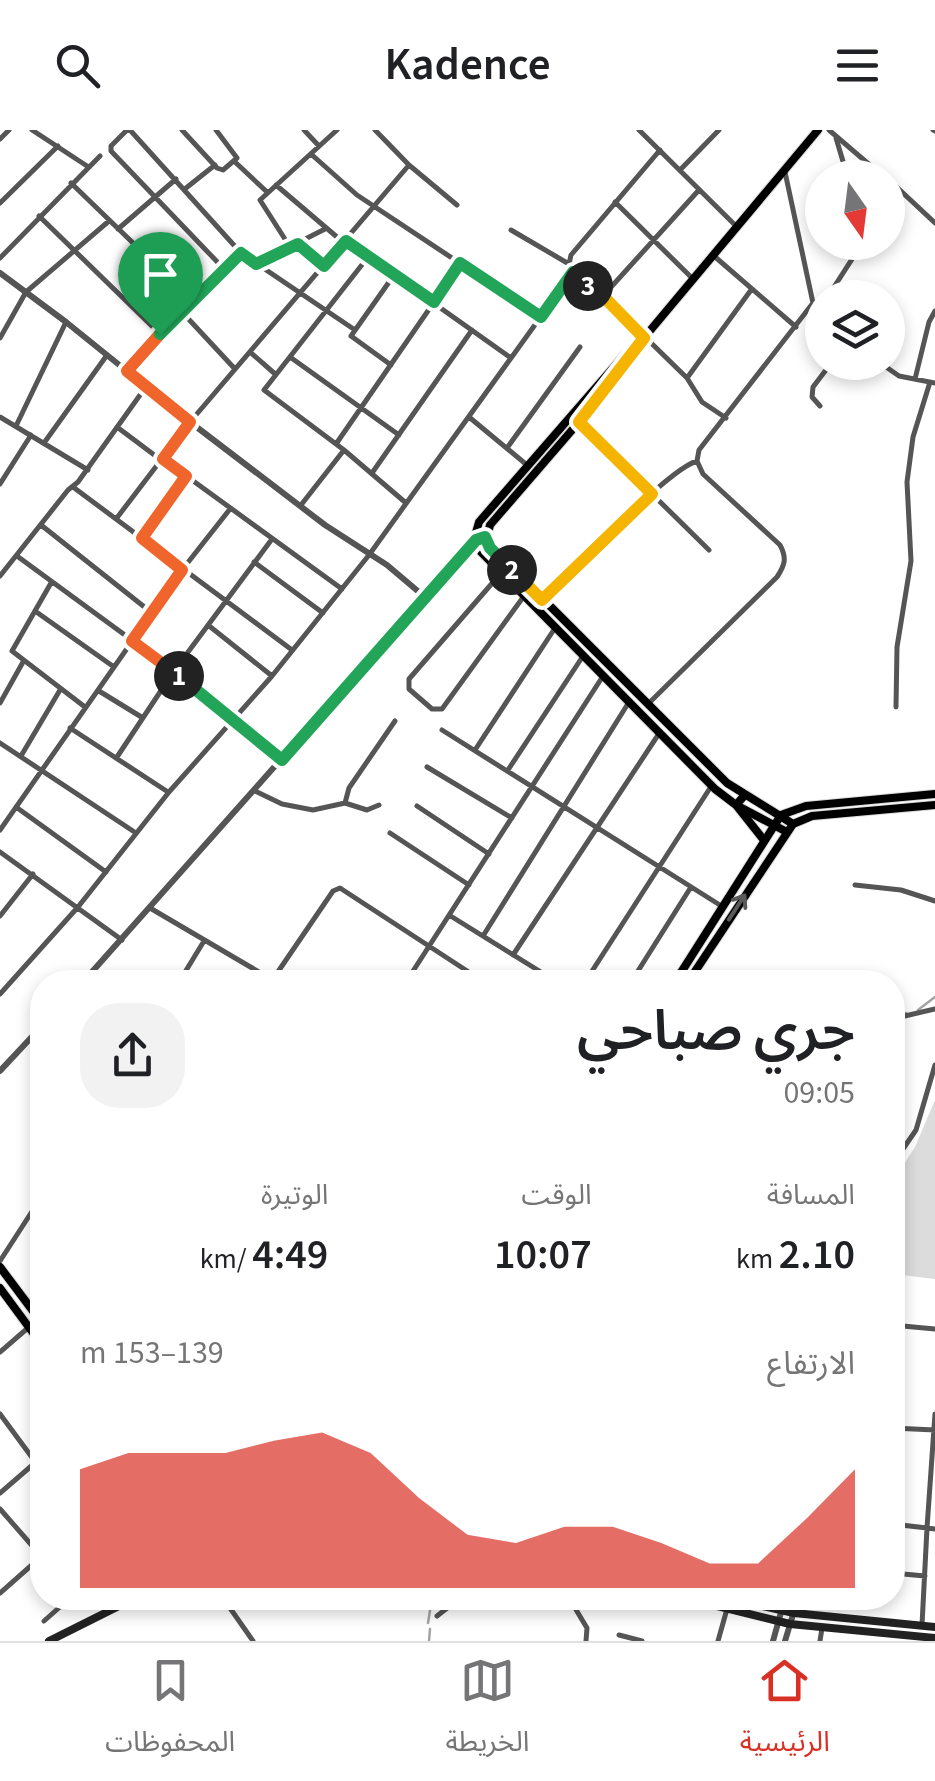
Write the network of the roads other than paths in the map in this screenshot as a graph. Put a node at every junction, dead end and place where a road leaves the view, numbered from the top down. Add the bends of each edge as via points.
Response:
1 (9, 130) edge
2 (32, 130) edge
3 (129, 130) edge
4 (182, 130) edge
5 (216, 130) edge
6 (304, 130) edge
7 (337, 130) edge
8 (375, 130) edge
9 (639, 130) edge
10 (719, 130) edge
11 (818, 130) edge
12 (832, 132) edge
13 (0, 139) edge
14 (58, 146) junction
15 (320, 146) junction
16 (660, 150) junction
17 (311, 154) junction
18 (100, 156) dead end
19 (842, 160) edge
20 (865, 160) edge
21 (235, 162) junction
22 (409, 164) junction
23 (215, 165) junction
24 (87, 166) junction
25 (680, 169) junction
26 (785, 172) junction
27 (176, 179) junction
28 (71, 183) junction
29 (276, 185) junction
30 (185, 189) junction
31 (698, 191) junction
32 (266, 192) junction
33 (905, 195) edge
34 (154, 198) junction
35 (1, 201) edge
36 (615, 202) junction
37 (374, 205) junction
38 (457, 205) dead end
39 (39, 216) junction
40 (109, 222) junction
41 (935, 223) edge
42 (738, 228) junction
43 (118, 229) junction
44 (325, 229) junction
45 (511, 230) dead end
46 (654, 240) junction
47 (345, 242) junction
48 (298, 244) junction
49 (290, 247) junction
50 (74, 250) junction
51 (241, 253) junction
52 (714, 256) junction
53 (368, 257) junction
54 (0, 258) edge
55 (460, 263) junction
56 (256, 264) junction
57 (569, 264) junction
58 (324, 266) junction
59 (225, 270) junction
60 (573, 272) junction
61 (394, 275) junction
62 (1, 276) edge
63 (694, 280) junction
64 (808, 280) edge
65 (751, 290) junction
66 (26, 292) junction
67 (299, 294) junction
68 (603, 296) junction
69 (193, 301) junction
70 (434, 302) junction
71 (327, 311) junction
72 (935, 311) edge
73 (182, 312) junction
74 (805, 314) edge
75 (541, 317) junction
76 (66, 322) junction
77 (796, 327) junction
78 (356, 330) junction
79 (472, 330) junction
80 (160, 334) junction
81 (0, 338) edge
82 (641, 342) junction
83 (580, 347) dead end
84 (250, 352) junction
85 (107, 354) junction
86 (290, 357) junction
87 (512, 359) junction
88 (390, 365) junction
89 (236, 370) junction
90 (127, 371) junction
91 (276, 374) junction
92 (905, 377) edge
93 (686, 378) junction
94 (915, 379) junction
95 (818, 380) edge
96 (932, 382) edge
97 (145, 388) junction
98 (820, 406) dead end
99 (361, 409) junction
100 (0, 417) edge
101 (469, 417) junction
102 (726, 418) junction
103 (190, 422) junction
104 (579, 422) junction
105 (16, 426) junction
106 (117, 427) junction
107 (31, 435) junction
108 (399, 435) junction
109 (44, 443) junction
110 (336, 444) junction
111 (507, 448) junction
112 (344, 450) junction
113 (162, 459) junction
114 (697, 461) junction
115 (527, 465) junction
116 (88, 470) junction
117 (372, 473) junction
118 (2, 475) edge
119 (186, 476) junction
120 (0, 484) edge
121 (72, 487) junction
122 (652, 494) junction
123 (406, 503) junction
124 (301, 504) junction
125 (230, 509) junction
126 (116, 519) junction
127 (41, 525) junction
128 (142, 538) junction
129 (480, 538) junction
130 (272, 540) junction
131 (709, 550) dead end
132 (369, 555) junction
133 (17, 556) junction
134 (254, 562) junction
135 (182, 570) junction
136 (501, 572) junction
137 (0, 576) edge
138 (52, 582) junction
139 (342, 589) junction
140 (524, 596) junction
141 (426, 598) junction
142 (542, 600) junction
143 (225, 601) junction
144 (34, 611) junction
145 (152, 613) junction
146 (322, 613) junction
147 (207, 625) junction
148 (556, 628) junction
149 (132, 641) junction
150 (292, 650) junction
151 (584, 656) junction
152 (24, 662) junction
153 (114, 667) junction
154 (174, 671) junction
155 (272, 676) junction
156 (603, 676) junction
157 (60, 689) junction
158 (98, 690) junction
159 (629, 702) junction
160 (0, 703) edge
161 (647, 705) junction
162 (86, 707) junction
163 (896, 708) dead end
164 (144, 718) junction
165 (234, 719) junction
166 (395, 721) dead end
167 (70, 728) junction
168 (442, 730) dead end
169 (660, 732) junction
170 (1, 744) edge
171 (475, 750) junction
172 (21, 756) junction
173 (117, 757) junction
174 (282, 760) junction
175 (427, 768) dead end
176 (42, 769) junction
177 (508, 771) junction
178 (712, 785) junction
179 (532, 786) junction
180 (255, 791) junction
181 (169, 792) junction
182 (935, 794) edge
183 (744, 796) junction
184 (345, 803) junction
185 (736, 805) junction
186 (935, 805) edge
187 (379, 806) dead end
188 (417, 806) dead end
189 (564, 806) junction
190 (16, 807) junction
191 (781, 814) junction
192 (512, 818) junction
193 (773, 824) junction
194 (793, 824) junction
195 (598, 828) junction
196 (0, 830) edge
197 (785, 831) junction
198 (136, 833) junction
199 (390, 833) dead end
200 (763, 839) junction
201 (0, 852) edge
202 (489, 854) junction
203 (659, 866) junction
204 (106, 872) junction
205 (33, 874) junction
206 (855, 885) dead end
207 (468, 886) junction
208 (691, 887) junction
209 (935, 901) edge
210 (78, 906) junction
211 (723, 906) junction
212 (150, 908) junction
213 (450, 915) junction
214 (0, 916) edge
215 (483, 936) junction
216 (122, 940) junction
217 (204, 941) junction
218 (429, 948) junction
219 (513, 955) junction
220 (94, 970) edge
221 (186, 970) edge
222 (253, 970) edge
223 (281, 970) edge
224 (415, 970) edge
225 (465, 970) edge
226 (537, 970) edge
227 (593, 970) edge
228 (639, 970) edge
229 (683, 970) edge
230 (696, 970) edge
231 (0, 994) edge
232 (935, 1009) edge
233 (905, 1016) edge
234 (30, 1039) edge
235 (935, 1065) edge
236 (0, 1072) edge
237 (905, 1146) edge
238 (30, 1215) edge
239 (0, 1264) edge
240 (0, 1288) edge
241 (30, 1306) edge
242 (905, 1326) edge
243 (29, 1327) joint
244 (935, 1329) edge
245 (0, 1352) edge
246 (0, 1414) edge
247 (935, 1414) edge
248 (905, 1429) edge
249 (934, 1430) edge
250 (30, 1454) edge
251 (30, 1467) edge
252 (0, 1492) edge
253 (0, 1509) edge
254 (8, 1518) junction
255 (905, 1525) edge
256 (0, 1526) edge
257 (931, 1528) edge
258 (30, 1543) edge
259 (30, 1566) edge
260 (905, 1574) edge
261 (925, 1576) junction
262 (0, 1592) edge
263 (56, 1610) edge
264 (111, 1610) edge
265 (231, 1610) edge
266 (445, 1610) edge
267 (576, 1610) edge
268 (726, 1610) edge
269 (730, 1610) edge
270 (778, 1610) edge
271 (795, 1610) edge
272 (782, 1611) junction
273 (794, 1613) junction
274 (437, 1616) dead end
275 (44, 1621) dead end
276 (778, 1622) junction
277 (790, 1624) junction
278 (922, 1626) junction
279 (935, 1627) edge
280 (822, 1628) junction
281 (619, 1635) dead end
282 (935, 1638) edge
283 (917, 1639) edge
284 (49, 1641) edge
285 (253, 1641) edge
286 (586, 1641) edge
287 (642, 1641) edge
288 (718, 1641) edge
289 (773, 1641) edge
290 (786, 1641) edge
291 (820, 1641) edge

1 - 13 street
2 - 14 street
3 - 27 street
3 - 34 street via 111,151
4 - 23 street
5 - 21 street
6 - 15 street
7 - 15 street
8 - 22 street
9 - 16 street
10 - 25 street
11 - 26 main road
12 - 19 street
12 - 20 street
14 - 24 street
14 - 35 street
15 - 17 street
16 - 25 street
16 - 36 street
17 - 29 street
17 - 37 street
18 - 24 street
21 - 23 street via 224,170
21 - 32 street
22 - 37 street
22 - 38 street
23 - 30 street
24 - 28 street
25 - 31 street
26 - 42 main road
26 - 64 street
27 - 30 street
27 - 34 street
28 - 39 street
28 - 40 street
29 - 32 street
29 - 44 street
30 - 51 street
31 - 42 street
31 - 46 street
32 - 49 street via 261,203
33 - 41 street
34 - 43 street
34 - 59 street
36 - 46 street
36 - 57 street
37 - 47 street
37 - 55 street
39 - 50 street
39 - 54 street
40 - 43 street
40 - 50 street
42 - 52 main road
43 - 69 street
44 - 47 street
44 - 48 street
45 - 57 street
46 - 63 street
46 - 68 street
47 - 53 street
47 - 58 street
48 - 49 street
48 - 58 street
49 - 56 street
50 - 66 street
50 - 80 street
51 - 56 street
51 - 59 street
52 - 63 main road
52 - 65 street
53 - 61 street
53 - 71 street
55 - 70 street
55 - 75 street
56 - 67 street
57 - 60 street
58 - 67 street
59 - 69 street
60 - 68 street
60 - 75 street
61 - 70 street
61 - 78 street
62 - 66 street
63 - 82 main road
65 - 77 street
65 - 93 street
66 - 76 street
66 - 81 street
67 - 71 street
67 - 84 street
68 - 82 street
69 - 73 street
70 - 79 street
70 - 88 street
71 - 78 street
71 - 86 street
72 - 94 street
73 - 80 street
73 - 89 street
74 - 77 street
75 - 87 street
76 - 85 street
76 - 105 street
77 - 102 street
78 - 88 street via 352,339
79 - 87 street
79 - 108 street
80 - 90 street
82 - 93 street
82 - 104 main road
82 - 115 main road
83 - 111 street
84 - 89 street
84 - 91 street
85 - 90 street
85 - 109 street
86 - 91 street
86 - 99 street
87 - 101 street
88 - 99 street
89 - 103 street
90 - 97 street
91 - 110 street via 266,393
92 - 94 street
93 - 102 street via 702,402
94 - 96 street
95 - 98 street via 812,397
96 - 163 street via 908,469 911,560 897,647
97 - 103 street
97 - 106 street
99 - 108 street
99 - 110 street
100 - 105 street
101 - 111 street
101 - 123 street
102 - 114 street
103 - 113 street
103 - 124 street
104 - 122 street
104 - 129 main road
105 - 107 street
106 - 113 street
106 - 116 street
107 - 109 street
107 - 118 street
108 - 117 street
109 - 116 street
110 - 112 street
111 - 115 street
112 - 117 street
112 - 124 street
113 - 119 street
113 - 126 street
114 - 122 street
114 - 161 street via 786,556 778,577
115 - 129 main road via 479,522
116 - 121 street
117 - 123 street
118 - 120 street
119 - 125 street
119 - 128 street
121 - 126 street
121 - 127 street
122 - 131 street
122 - 142 street
123 - 132 street
124 - 132 street
125 - 130 street
125 - 135 street
126 - 128 street
127 - 133 street
127 - 145 street
128 - 135 street
129 - 136 main road via 481,552
129 - 141 street
129 - 142 main road
130 - 134 street
130 - 139 street
132 - 139 street
132 - 141 street
133 - 137 street
133 - 138 street
134 - 143 street
134 - 146 street
135 - 143 street
135 - 145 street
136 - 140 main road
136 - 140 street via 408,688 432,709 442,709
138 - 144 street
138 - 149 street
139 - 146 street
140 - 148 main road
141 - 174 street
142 - 161 main road
143 - 147 street
143 - 150 street
144 - 152 street via 12,647
144 - 153 street
145 - 149 street
146 - 150 street
147 - 154 street
147 - 155 street
148 - 151 main road
148 - 171 street
149 - 153 street
149 - 154 street
150 - 155 street
151 - 156 main road
151 - 177 street
152 - 157 street
152 - 160 street
153 - 158 street
154 - 164 street
154 - 165 street
155 - 165 street
156 - 159 main road
156 - 179 street
157 - 162 street
157 - 172 street
158 - 162 street
158 - 164 street
159 - 169 main road
159 - 189 street
161 - 183 main road
162 - 167 street
164 - 173 street
165 - 174 street
165 - 181 street
166 - 184 street
167 - 173 street
167 - 176 street
168 - 171 street
169 - 178 main road
169 - 195 street
170 - 172 street
171 - 177 street
172 - 176 street
173 - 181 street
174 - 180 street
175 - 192 street
176 - 190 street
176 - 198 street
177 - 179 street
178 - 185 main road
178 - 203 street
179 - 189 street
179 - 192 street
180 - 184 street via 309,810
180 - 212 street
181 - 198 street
182 - 191 main road
183 - 185 main road
183 - 191 main road
184 - 187 street via 367,810
185 - 193 main road
185 - 200 main road
186 - 194 main road via 812,816
188 - 202 street
189 - 195 street
189 - 215 street
190 - 196 street
190 - 204 street
191 - 193 main road
191 - 194 main road
192 - 202 street
193 - 197 main road
193 - 200 main road
194 - 197 main road
195 - 203 street
195 - 219 street
230 -> 197 main road
198 - 204 street
199 - 207 street
200 - 211 main road
201 - 205 street
202 - 207 street
203 - 208 street
203 - 227 street
204 - 210 street
205 - 210 street
205 - 214 street
206 - 209 street
207 - 213 street
208 - 211 street
208 - 228 street
210 - 216 street
210 - 231 street
211 - 229 main road
212 - 216 street
212 - 217 street
213 - 215 street
213 - 218 street
215 - 219 street
216 - 220 street
217 - 221 street
217 - 222 street
218 - 223 street via 338,888
218 - 224 street
218 - 225 street
219 - 226 street
232 - 233 street
234 - 236 street
235 - 237 street
238 - 239 street
239 - 241 main road
240 - 243 main road
242 - 244 street
243 - 245 street
246 - 250 street
247 - 249 street
248 - 249 street
249 - 257 street
251 - 252 street
253 - 254 street
254 - 256 street
254 - 258 street
255 - 257 street
257 - 261 street
259 - 262 street
260 - 261 street
261 - 278 street
263 - 275 street
264 - 284 main road
265 - 285 street
266 - 274 street
267 - 286 street
268 - 288 street
269 - 276 main road
270 - 272 main road
271 - 273 street
272 - 273 main road
272 - 276 street
273 - 277 street
273 - 278 main road
276 - 277 main road
276 - 289 street
277 - 280 main road
277 - 290 street
278 - 279 main road
280 - 283 main road
280 - 291 street
281 - 287 street
282 - 283 main road

